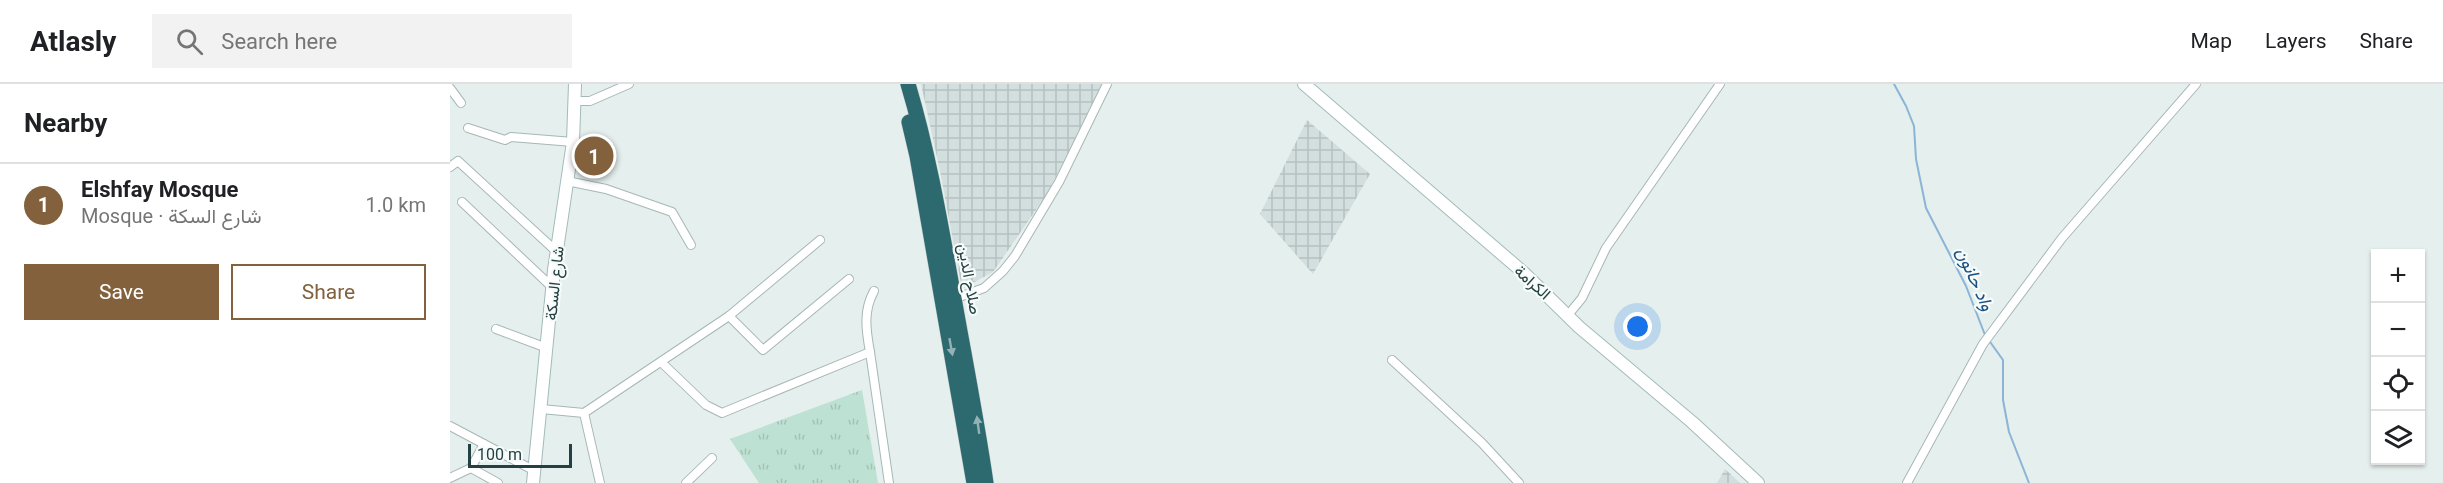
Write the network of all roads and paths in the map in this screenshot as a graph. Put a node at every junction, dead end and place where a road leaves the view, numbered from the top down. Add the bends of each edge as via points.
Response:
1 (575, 84) edge
2 (629, 84) edge
3 (899, 84) edge
4 (909, 84) edge
5 (1107, 84) edge
6 (1304, 84) edge
7 (1720, 84) edge
8 (2196, 84) edge
9 (450, 88) edge
10 (574, 101) junction
11 (461, 103) dead end
12 (468, 128) dead end
13 (573, 142) junction
14 (450, 167) edge
15 (567, 181) junction
16 (462, 202) dead end
17 (820, 240) dead end
18 (691, 244) dead end
19 (556, 252) junction
20 (849, 279) dead end
21 (553, 288) junction
22 (874, 291) dead end
23 (954, 299) junction
24 (1568, 315) junction
25 (729, 316) junction
26 (496, 329) dead end
27 (547, 348) junction
28 (870, 352) junction
29 (1392, 360) dead end
30 (661, 362) junction
31 (541, 409) junction
32 (584, 413) junction
33 (450, 426) edge
34 (484, 444) junction
35 (712, 458) dead end
36 (471, 468) junction
37 (452, 474) edge
38 (534, 477) edge
39 (498, 483) edge
40 (600, 483) edge
41 (686, 483) edge
42 (889, 483) edge
43 (974, 483) edge
44 (986, 483) edge
45 (1519, 483) edge
46 (1758, 483) edge
47 (1907, 483) edge

1 - 10 main road, شارع السكة
2 - 10 street via 590,101
3 -> 43 highway, صلاح الدين via 917,156
4 - 23 highway, صلاح الدين via 924,139
5 - 23 street via 1059,182 1015,256 984,288
6 - 24 main road, الكرامة
7 - 24 street via 1606,248 1582,298
8 - 47 street via 2062,238 1983,344
9 - 11 street
10 - 13 main road, شارع السكة
12 - 13 street via 505,140 511,137
13 - 15 main road, شارع السكة
14 - 19 street via 458,161
15 - 18 street via 606,189 672,212
15 - 19 main road, شارع السكة
16 - 21 street
17 - 25 street
19 - 21 main road, شارع السكة
20 - 25 street via 763,350
21 - 27 main road, شارع السكة
22 - 28 street via 867,305
44 -> 23 highway, صلاح الدين via 974,396
24 - 46 main road, الكرامة
25 - 30 street
26 - 27 street
27 - 31 main road, شارع السكة
28 - 30 street via 722,413 706,405
28 - 42 street
29 - 45 street
30 - 32 street
31 - 32 street
31 - 38 main road, شارع السكة
32 - 40 street
33 - 34 street
34 - 36 street
34 - 38 street
35 - 41 street
36 - 37 street
36 - 39 street

